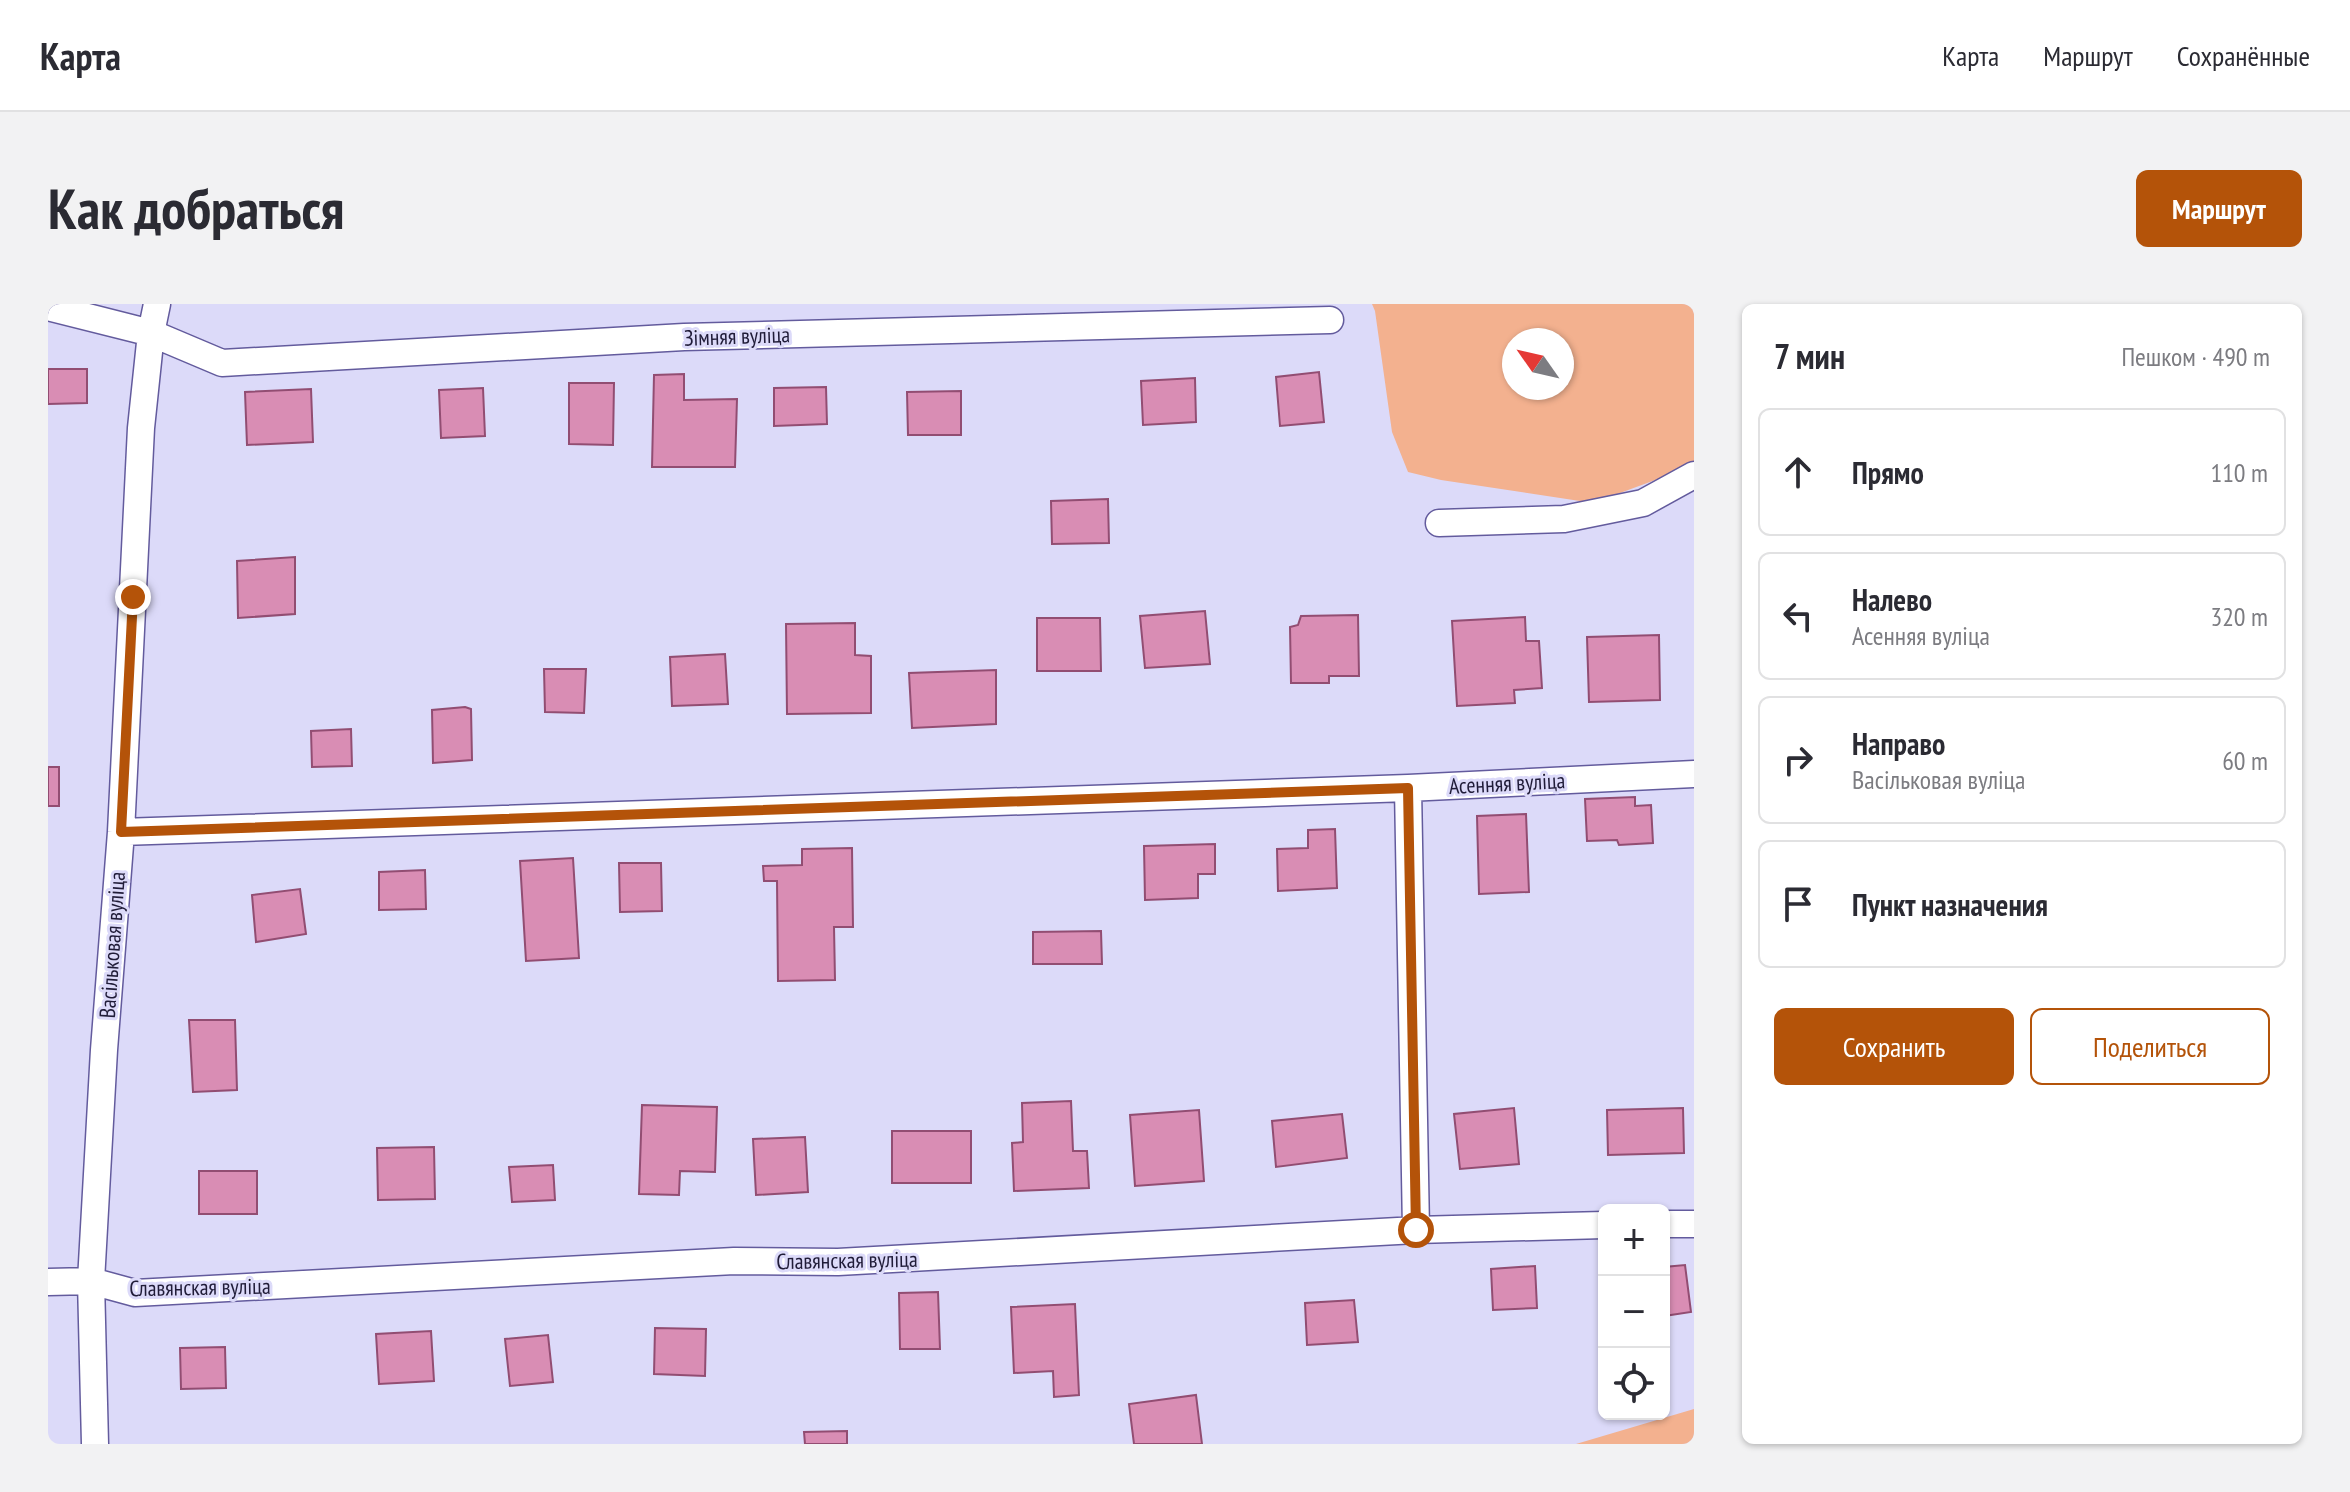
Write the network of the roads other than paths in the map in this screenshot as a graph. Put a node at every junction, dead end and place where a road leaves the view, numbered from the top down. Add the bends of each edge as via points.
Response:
1 (157, 304) edge
2 (48, 307) edge
3 (1330, 320) dead end
4 (151, 333) junction
5 (1694, 475) edge
6 (1439, 523) dead end
7 (1694, 774) edge
8 (1408, 788) junction
9 (121, 832) junction
10 (1670, 1224) edge
11 (1694, 1224) edge
12 (1598, 1225) edge
13 (1416, 1230) junction
14 (91, 1281) junction
15 (48, 1282) edge
16 (95, 1444) edge

1 - 4 street, Васільковая вуліца
2 - 4 street, Зімняя вуліца
3 - 4 street, Зімняя вуліца via 684,337 222,363
4 - 9 street, Васільковая вуліца via 141,428
5 - 6 street via 1643,503 1564,519
7 - 8 street, Асенняя вуліца
8 - 9 street, Асенняя вуліца
8 - 13 street
9 - 14 street, Васільковая вуліца
10 - 11 street
12 - 13 street, Славянская вуліца
13 - 14 street, Славянская вуліца via 135,1293
14 - 15 street, Славянская вуліца
14 - 16 street, Васільковая вуліца

